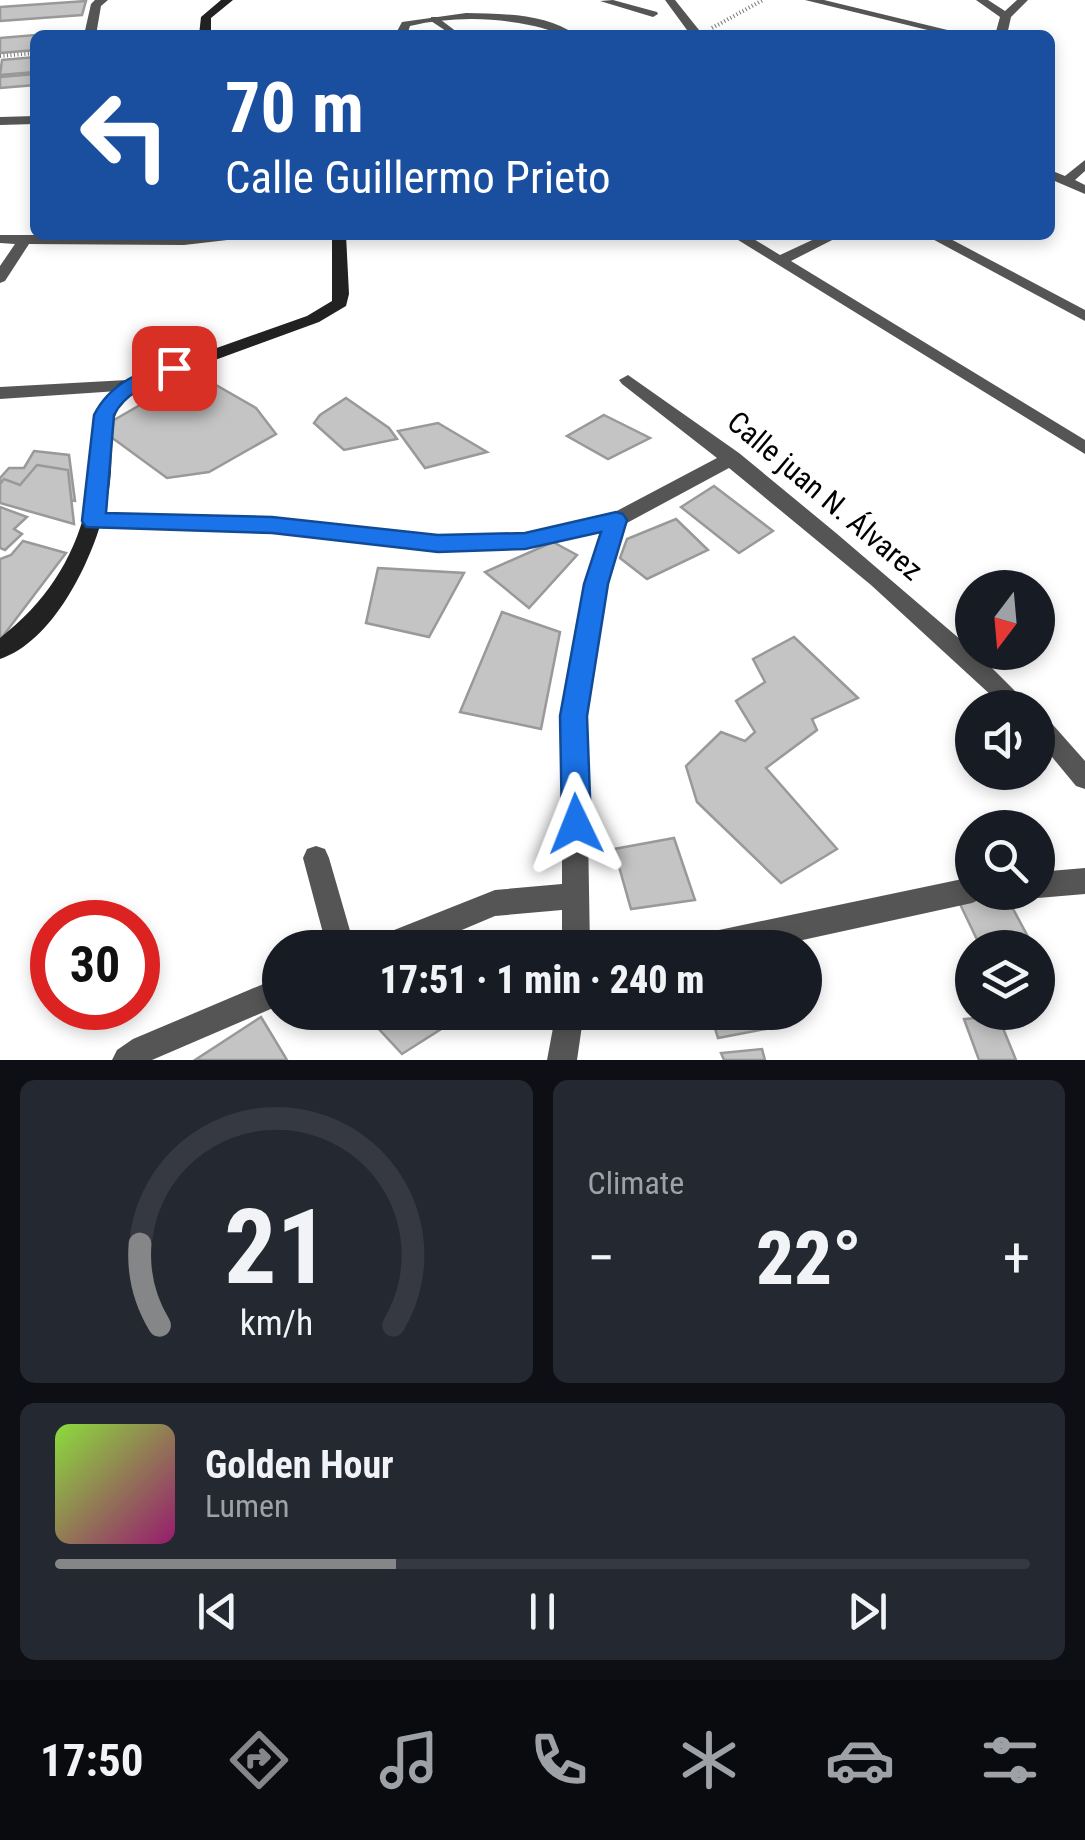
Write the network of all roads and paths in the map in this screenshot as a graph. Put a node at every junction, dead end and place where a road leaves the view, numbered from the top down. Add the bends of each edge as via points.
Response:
1 (103, 0) edge
2 (228, 0) edge
3 (605, 0) edge
4 (670, 0) edge
5 (763, 0) edge
6 (810, 0) edge
7 (981, 0) edge
8 (1023, 0) edge
9 (623, 2) edge
10 (653, 14) dead end
11 (1006, 16) junction
12 (434, 19) junction
13 (893, 19) junction
14 (91, 30) edge
15 (205, 30) edge
16 (403, 30) edge
17 (450, 30) edge
18 (557, 30) edge
19 (693, 30) edge
20 (708, 30) edge
21 (887, 30) edge
22 (940, 30) edge
23 (1002, 30) edge
24 (30, 53) edge
25 (0, 56) edge
26 (30, 120) edge
27 (0, 121) edge
28 (1085, 164) edge
29 (1055, 176) edge
30 (1067, 182) junction
31 (1085, 190) edge
32 (0, 239) edge
33 (25, 239) junction
34 (30, 239) edge
35 (104, 240) edge
36 (193, 240) edge
37 (336, 240) edge
38 (746, 240) edge
39 (823, 240) edge
40 (941, 240) edge
41 (778, 261) junction
42 (0, 278) edge
43 (1085, 316) edge
44 (628, 380) dead end
45 (128, 386) junction
46 (0, 393) edge
47 (1085, 448) edge
48 (732, 458) junction
49 (616, 520) junction
50 (94, 521) junction
51 (0, 650) edge
52 (1001, 690) edge
53 (1055, 744) edge
54 (1085, 778) edge
55 (316, 858) dead end
56 (1085, 881) edge
57 (1055, 884) edge
58 (955, 894) edge
59 (578, 896) junction
60 (336, 930) edge
61 (429, 930) edge
62 (577, 930) edge
63 (784, 930) edge
64 (262, 999) edge
65 (567, 1030) edge
66 (127, 1060) edge
67 (562, 1060) edge

1 - 14 street via 96,4
2 - 15 street via 206,17
3 - 9 street
4 - 19 street
5 - 20 path
6 - 13 street
7 - 11 street
8 - 11 street
9 - 10 street
11 - 23 street
12 - 16 street
12 - 17 lane
12 - 18 street via 517,20
13 - 21 street
13 - 22 street
24 - 25 path
26 - 27 street
28 - 30 street
29 - 30 street
30 - 31 street
32 - 33 street
33 - 34 street
33 - 42 street
35 - 36 street
37 - 45 street via 344,284 340,303 313,319
38 - 41 street
39 - 41 street
40 - 43 street
41 - 47 street
44 - 48 street, Calle juan N. Álvarez
45 - 46 street
45 - 50 street via 104,415
48 - 49 street
48 - 52 street, Calle juan N. Álvarez
49 - 50 street via 525,541 438,544 272,525
49 - 59 street via 596,584 574,716
50 - 51 street via 66,590 34,626
53 - 54 street
55 - 60 street
56 - 57 street
58 - 63 street
59 - 61 street via 496,903
59 - 62 street
64 - 66 street
65 - 67 street

